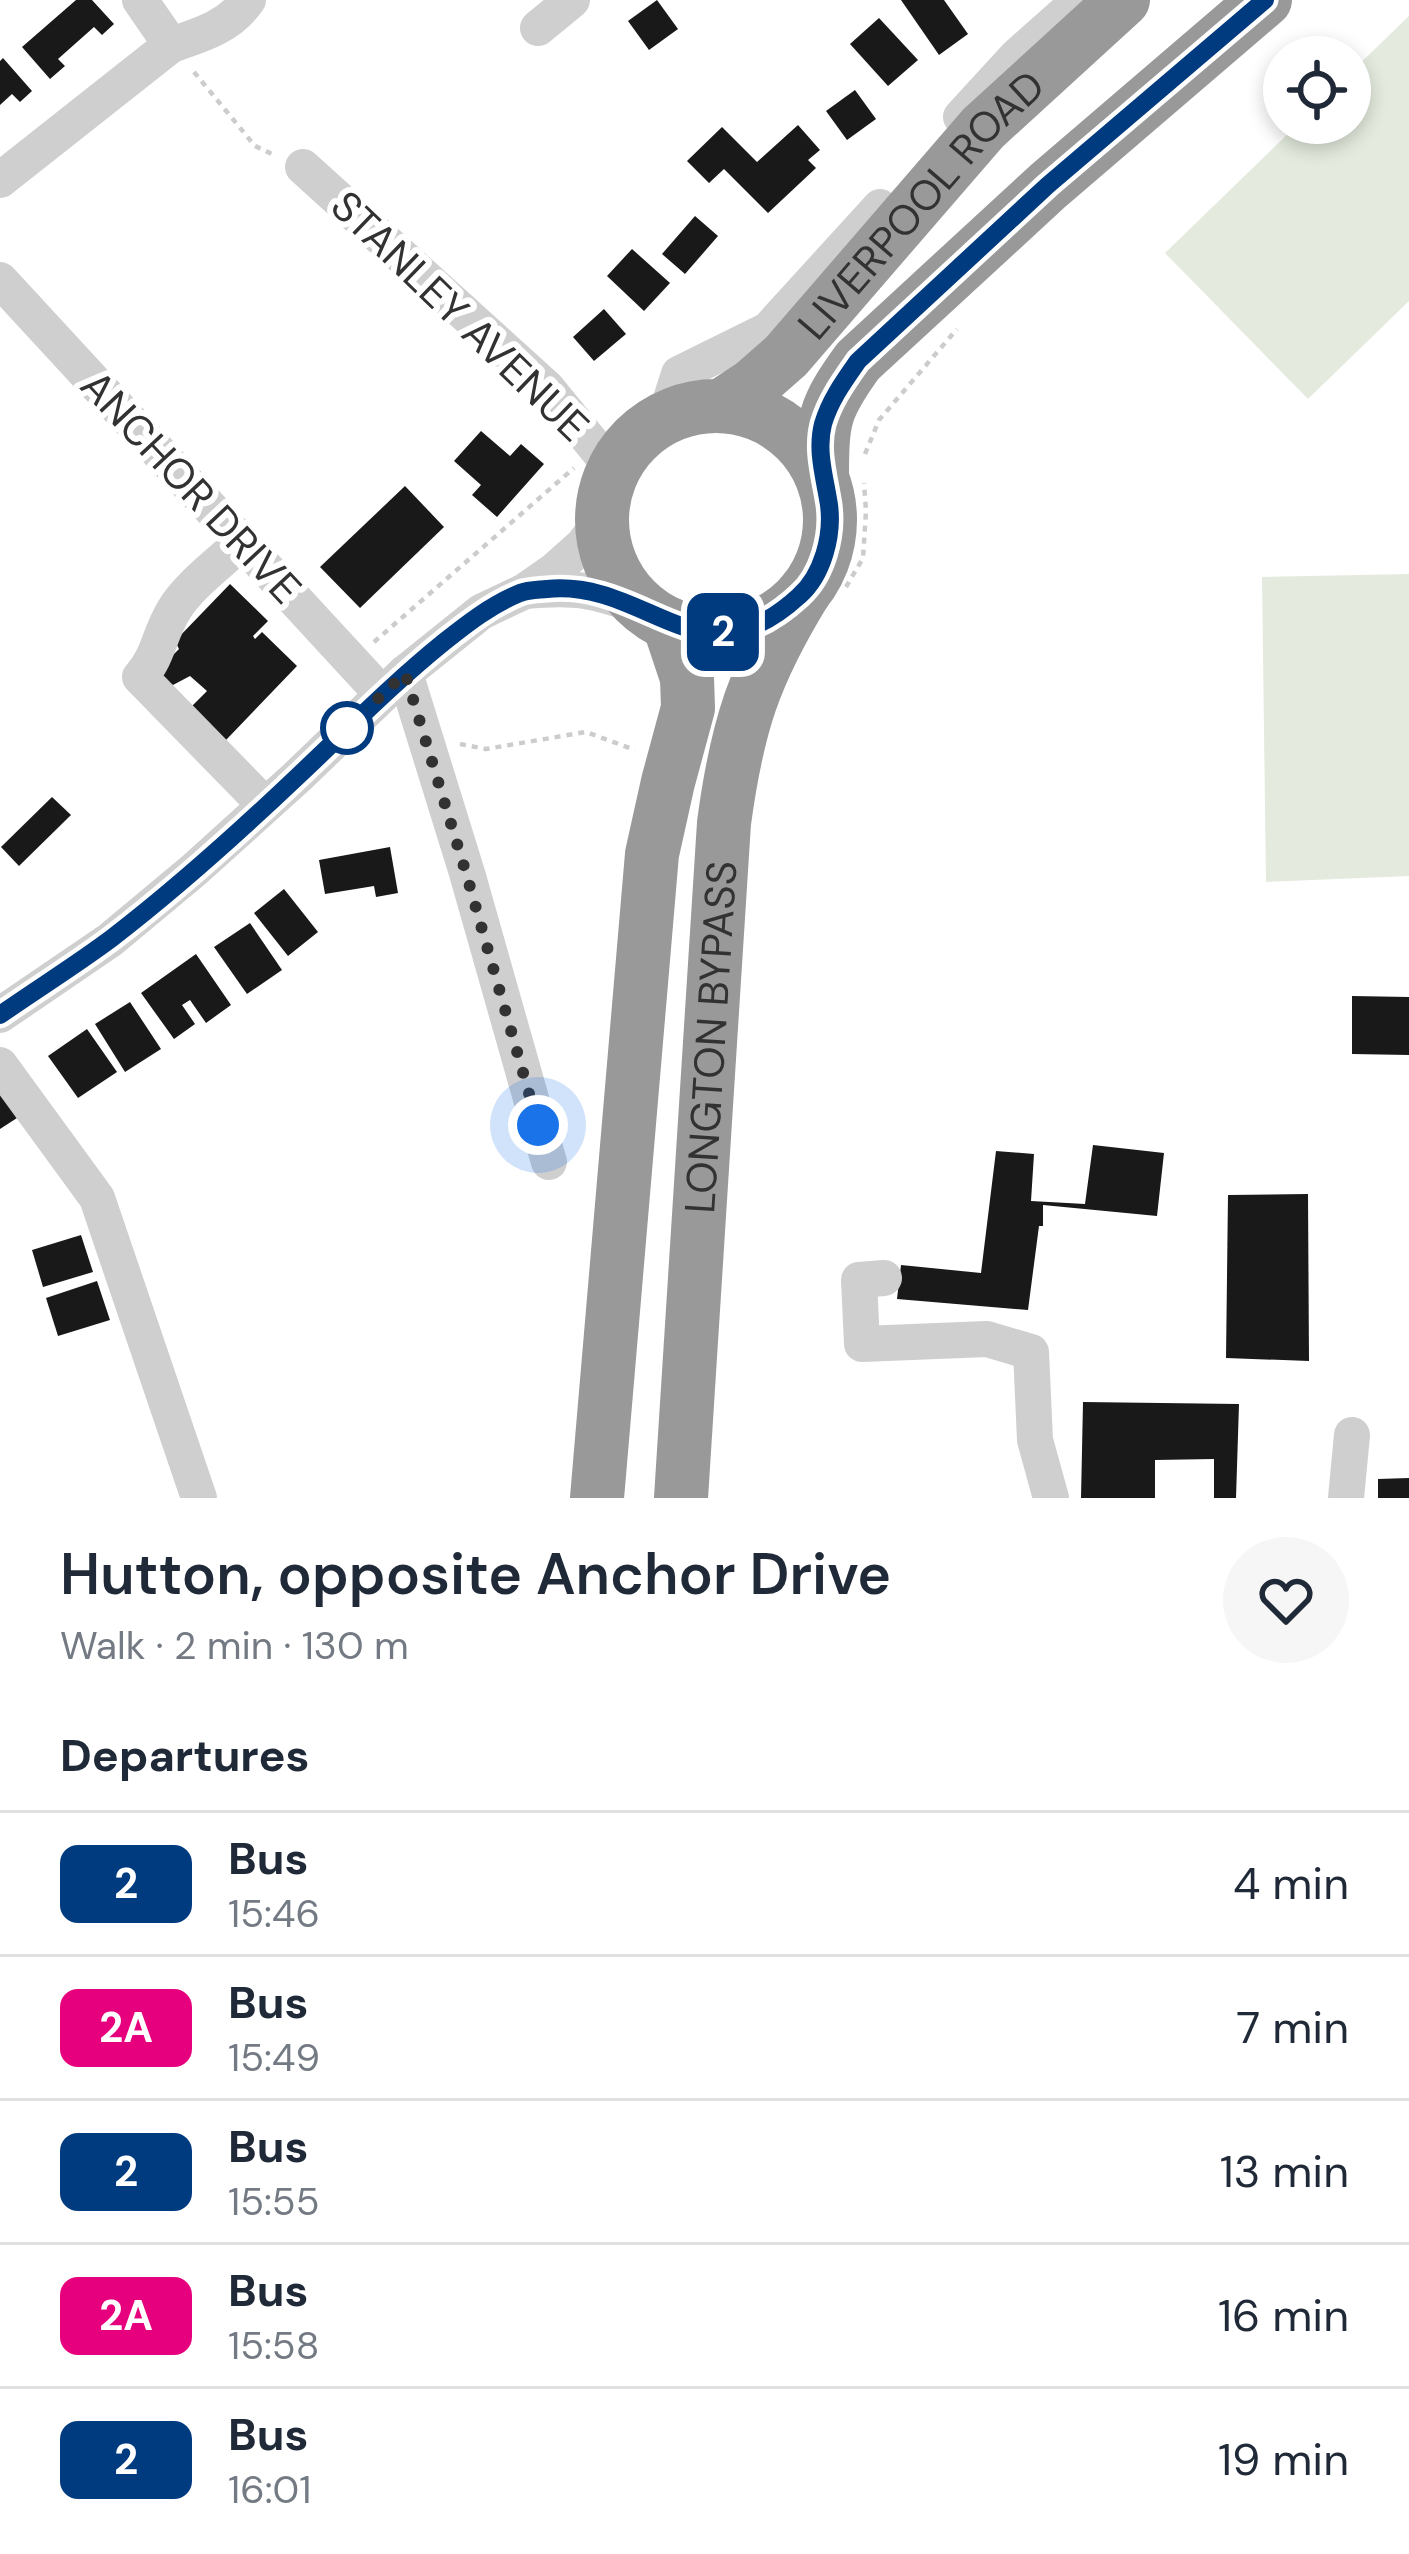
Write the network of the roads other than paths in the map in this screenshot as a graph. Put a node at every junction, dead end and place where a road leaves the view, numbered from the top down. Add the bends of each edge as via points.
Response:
1 (140, 0) edge
2 (248, 0) edge
3 (572, 0) edge
4 (1080, 0) edge
5 (1123, 0) edge
6 (1265, 0) edge
7 (538, 28) dead end
8 (171, 45) junction
9 (303, 167) road end
10 (0, 180) edge
11 (0, 280) edge
12 (721, 406) junction
13 (666, 415) junction
14 (849, 471) junction
15 (604, 479) junction
16 (242, 542) junction
17 (524, 591) junction
18 (825, 591) junction
19 (656, 616) junction
20 (393, 683) junction
21 (265, 806) junction
22 (0, 1015) edge
23 (0, 1065) edge
24 (549, 1162) dead end
25 (884, 1278) dead end
26 (1352, 1435) dead end
27 (199, 1498) edge
28 (597, 1498) edge
29 (681, 1498) edge
30 (1051, 1498) edge
31 (1346, 1498) edge

1 - 8 street
2 - 8 street via 210,33
3 - 7 street
4 - 13 street via 1017,56 768,330 680,374
5 - 12 highway, LIVERPOOL ROAD via 983,128 786,356
6 - 14 highway, LIVERPOOL ROAD via 858,361 822,428
8 - 10 street
9 - 15 street, STANLEY AVENUE via 547,388
11 - 16 street, ANCHOR DRIVE
12 - 13 highway
12 - 14 highway via 753,412
13 - 15 highway via 637,436
14 - 18 highway via 829,506
15 - 17 street via 583,545
15 - 19 highway via 607,554 621,584
16 - 20 street, ANCHOR DRIVE via 352,661
16 - 21 street via 177,604 140,677
17 - 19 street via 603,593
17 - 20 street via 481,612
18 - 19 highway via 743,631 706,634
18 - 29 highway, LONGTON BYPASS via 773,644 732,763
19 - 28 highway, LONGTON BYPASS via 687,678 688,708 652,854
20 - 21 street
20 - 24 street via 425,739
21 - 22 street via 110,940
23 - 27 street via 98,1198
25 - 30 street via 860,1280 862,1343 987,1339 1030,1352 1035,1440
26 - 31 street

